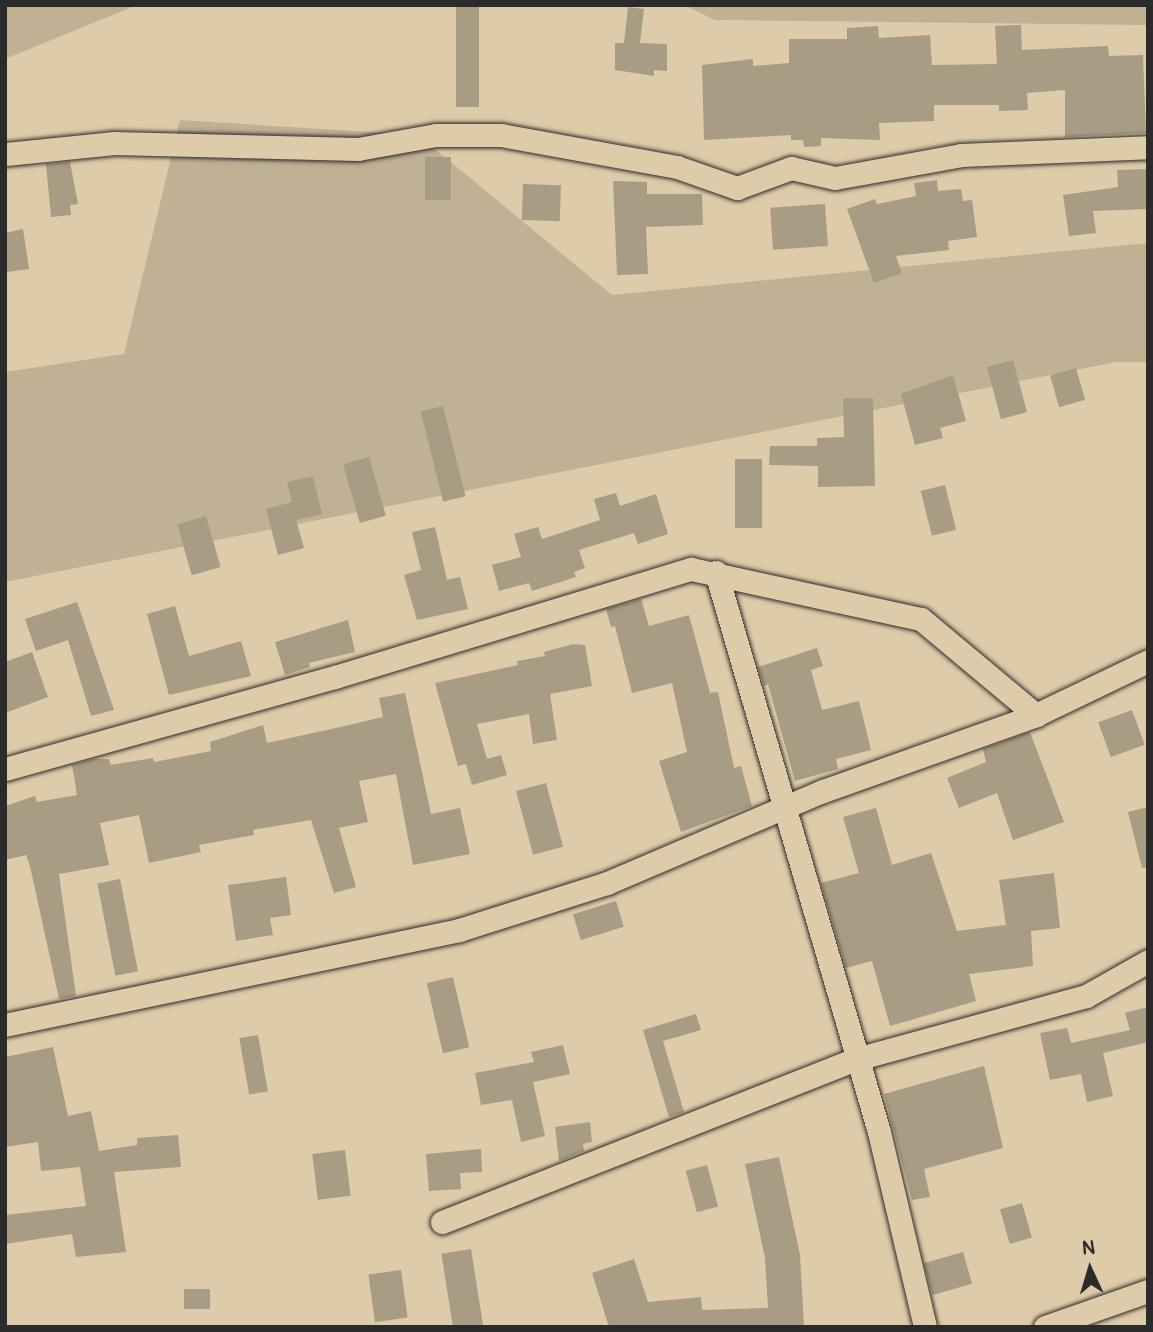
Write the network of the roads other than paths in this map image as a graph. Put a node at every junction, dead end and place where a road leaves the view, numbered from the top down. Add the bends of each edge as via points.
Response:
1 (1148, 147) edge
2 (6, 154) edge
3 (716, 572) junction
4 (1148, 661) edge
5 (1036, 715) junction
6 (5, 769) edge
7 (784, 808) junction
8 (1148, 961) edge
9 (5, 1025) edge
10 (856, 1059) junction
11 (442, 1222) dead end
12 (1148, 1291) edge
13 (925, 1327) edge
14 (1045, 1327) edge

1 - 2 street via 961,155 835,178 791,168 737,188 677,167 501,135 436,135 358,149 114,144
3 - 5 street via 921,619
3 - 6 street via 683,570 335,677
3 - 7 street
4 - 5 street
5 - 7 street
7 - 9 street via 607,883 459,929
7 - 10 street
8 - 10 street via 1086,996
10 - 11 street
10 - 13 street via 879,1132
12 - 14 street

